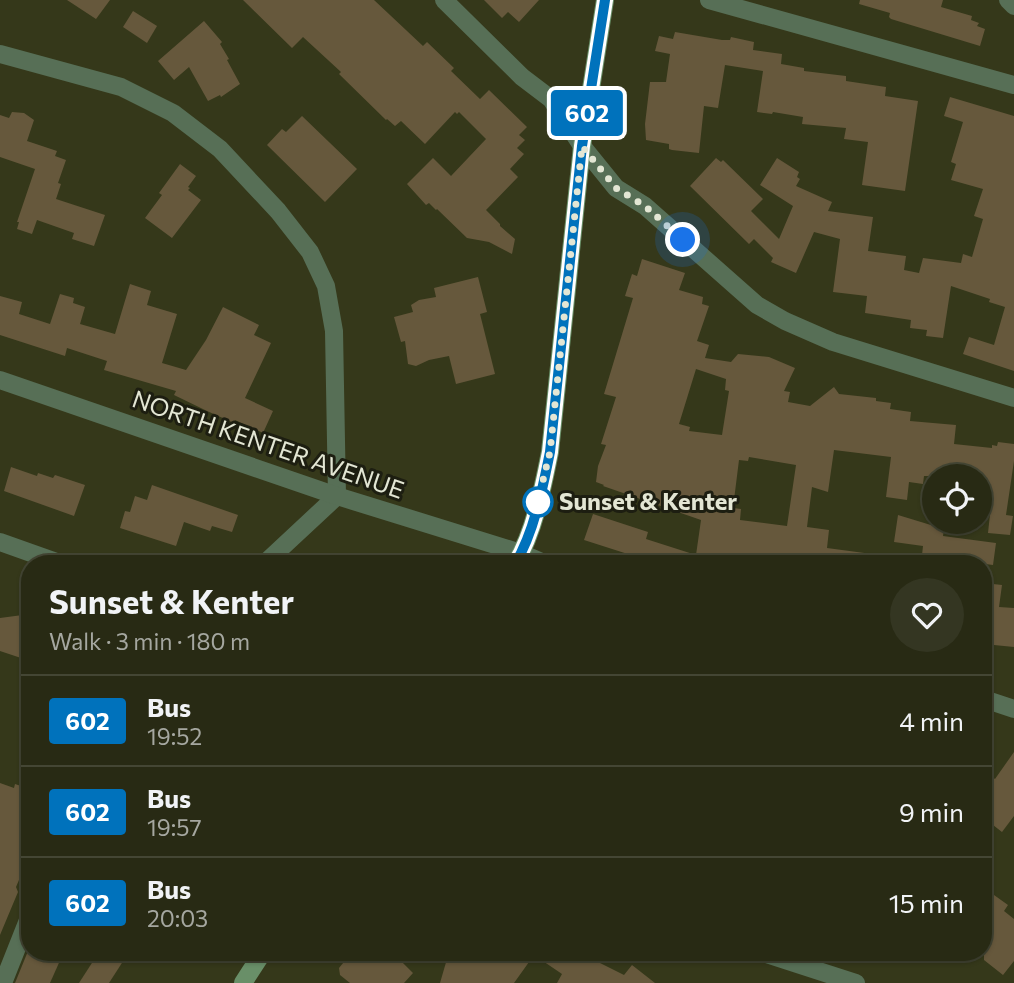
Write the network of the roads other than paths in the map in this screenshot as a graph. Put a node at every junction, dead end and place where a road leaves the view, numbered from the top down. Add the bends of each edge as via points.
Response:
1 (444, 0) edge
2 (605, 0) edge
3 (709, 0) edge
4 (1008, 0) edge
5 (1014, 6) edge
6 (0, 54) edge
7 (1014, 85) edge
8 (582, 146) junction
9 (0, 380) edge
10 (1014, 398) edge
11 (337, 496) junction
12 (0, 542) edge
13 (37, 555) edge
14 (274, 555) edge
15 (509, 555) edge
16 (519, 555) edge
17 (992, 702) edge
18 (1014, 709) edge
19 (21, 938) edge
20 (257, 961) edge
21 (788, 961) edge
22 (3, 983) edge
23 (243, 983) edge
24 (856, 983) edge

1 - 8 street via 522,77 551,99
2 - 8 main road
3 - 7 street
4 - 5 street
6 - 11 street via 121,87 173,113 220,149 310,252 326,286 334,331
8 - 10 street via 620,191 645,206 757,305 833,342
8 - 16 main road via 550,452
9 - 11 street, NORTH KENTER AVENUE
11 - 14 street
11 - 15 street, NORTH KENTER AVENUE
12 - 13 street
17 - 18 street
19 - 22 street
20 - 23 main road
21 - 24 street

